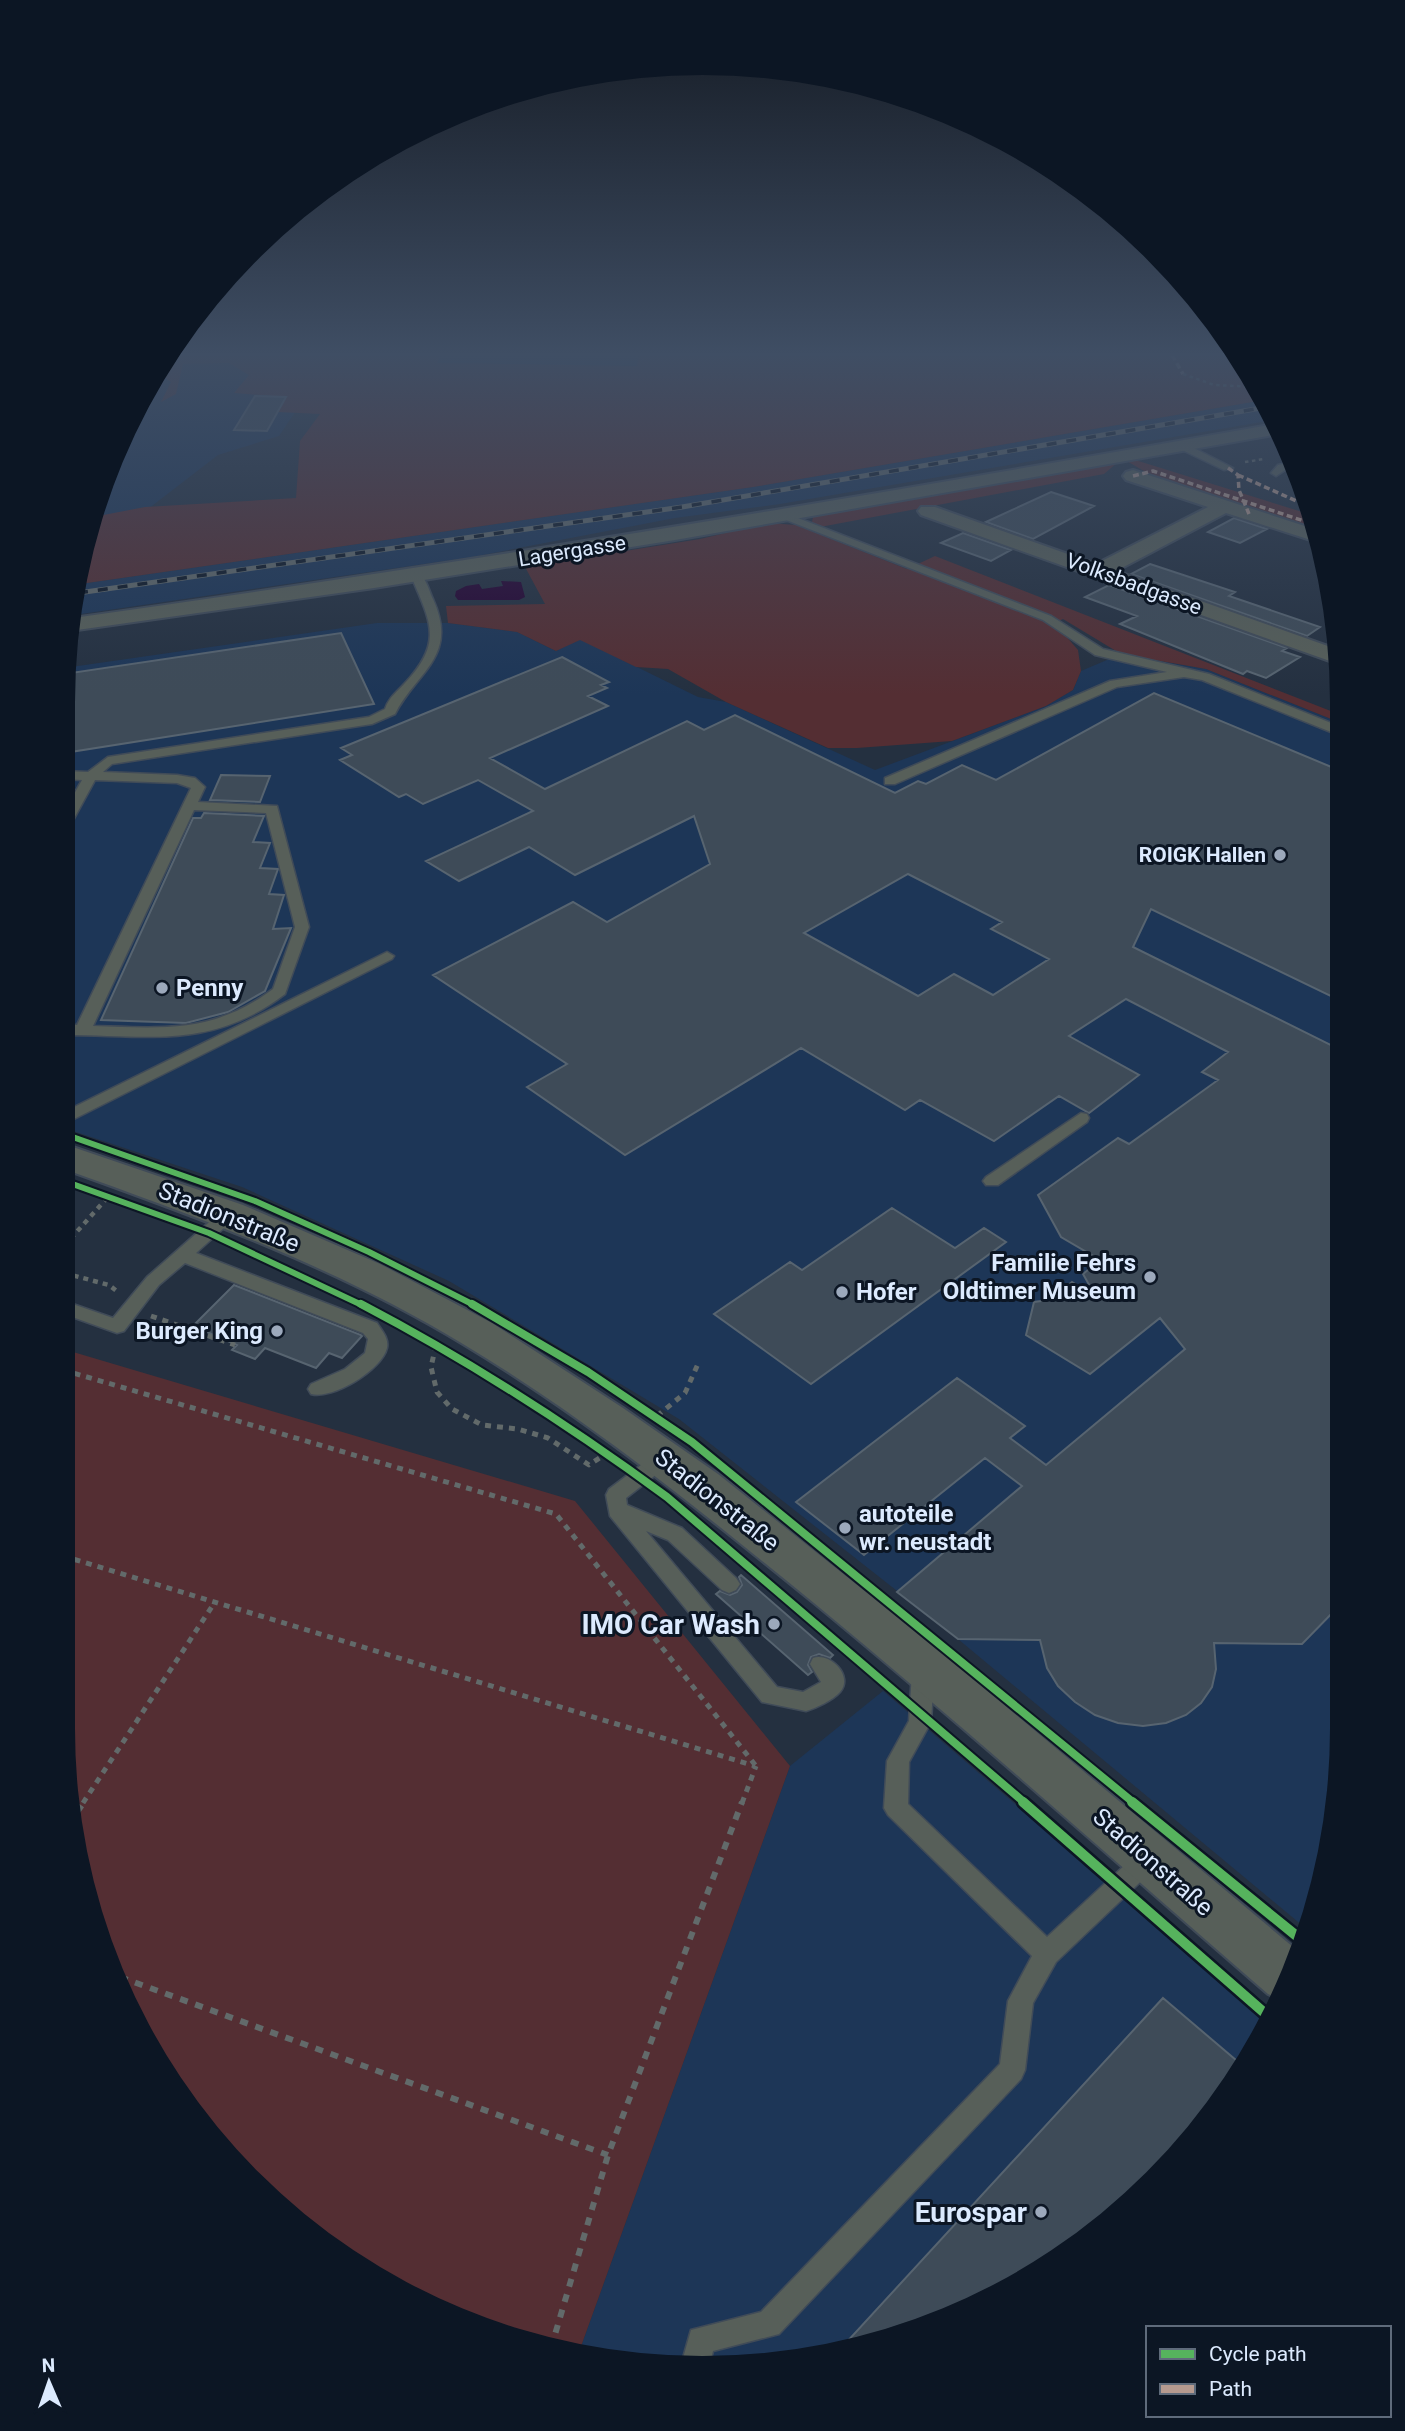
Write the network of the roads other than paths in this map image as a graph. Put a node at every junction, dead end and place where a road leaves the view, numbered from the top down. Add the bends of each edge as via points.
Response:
1 (1055, 468) edge
2 (1281, 468) edge
3 (1276, 473) dead end
4 (1133, 476) dead end
5 (1225, 506) junction
6 (929, 511) dead end
7 (785, 516) junction
8 (1306, 533) edge
9 (1099, 571) junction
10 (416, 576) junction
11 (81, 624) edge
12 (1327, 653) edge
13 (1184, 673) junction
14 (1330, 728) edge
15 (75, 775) edge
16 (91, 776) junction
17 (890, 781) dead end
18 (75, 804) edge
19 (189, 806) junction
20 (387, 956) dead end
21 (75, 1030) edge
22 (83, 1030) junction
23 (75, 1113) edge
24 (1081, 1118) dead end
25 (75, 1160) edge
26 (992, 1181) dead end
27 (229, 1213) junction
28 (183, 1255) junction
29 (75, 1311) edge
30 (318, 1389) dead end
31 (660, 1437) junction
32 (617, 1510) junction
33 (729, 1584) dead end
34 (821, 1664) dead end
35 (923, 1665) junction
36 (1149, 1858) junction
37 (1047, 1954) junction
38 (1281, 1971) edge
39 (697, 2356) edge

1 - 7 street, Lagergasse
2 - 3 lane
4 - 5 street
5 - 8 street
5 - 9 street
6 - 9 street, Volksbadgasse
7 - 10 street, Lagergasse
7 - 13 lane via 1047,618 1100,652
9 - 12 street, Volksbadgasse
10 - 11 street, Lagergasse
10 - 16 lane via 437,624 431,657 394,700 391,711 372,720 108,761
13 - 14 lane via 1205,677
13 - 17 lane via 1114,684
15 - 16 lane
16 - 18 lane
16 - 19 lane via 190,781 198,787
19 - 22 lane
19 - 22 lane via 272,809 302,928 280,991 205,1028 175,1033
20 - 23 lane
21 - 22 lane
24 - 26 lane
25 - 27 street, Stadionstraße
27 - 28 lane
27 - 31 street, Stadionstraße via 366,1274
28 - 29 lane via 153,1281 117,1326
28 - 30 lane via 377,1334 373,1356 354,1373
31 - 32 lane via 616,1495
31 - 35 street, Stadionstraße via 702,1486
32 - 33 lane via 675,1534
32 - 34 lane via 770,1695 806,1702 832,1686 831,1674
35 - 36 street, Stadionstraße
35 - 37 lane via 920,1722 898,1761 896,1808
36 - 37 lane
36 - 38 street, Stadionstraße
37 - 39 lane via 1021,2001 1012,2070 769,2324 701,2340

